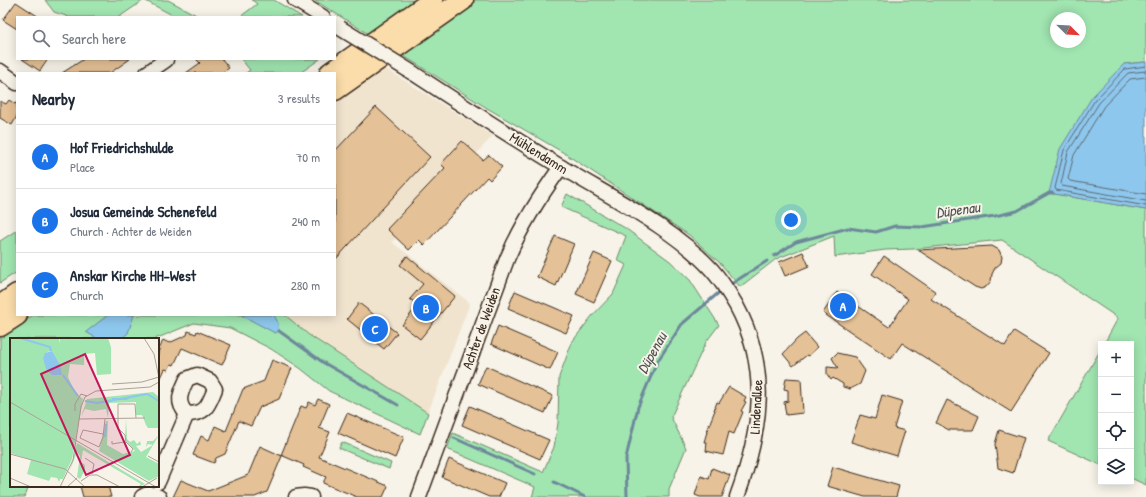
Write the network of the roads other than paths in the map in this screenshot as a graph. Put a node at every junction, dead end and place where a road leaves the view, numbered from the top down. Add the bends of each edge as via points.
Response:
1 (295, 0) edge
2 (433, 0) edge
3 (463, 0) edge
4 (320, 16) edge
5 (338, 26) edge
6 (166, 60) edge
7 (0, 71) edge
8 (148, 72) edge
9 (331, 72) edge
10 (16, 81) edge
11 (336, 89) edge
12 (561, 167) junction
13 (16, 295) edge
14 (731, 296) joint
15 (0, 306) edge
16 (16, 316) edge
17 (0, 326) edge
18 (187, 414) dead end
19 (159, 479) edge
20 (296, 497) edge
21 (311, 497) edge
22 (419, 497) edge
23 (737, 497) edge

1 - 4 street
2 - 9 highway
3 - 11 highway
5 - 12 street, Mühlendamm, bridge
6 - 8 street
7 - 10 street
12 - 14 street, Mühlendamm via 667,232 712,270
12 - 22 street, Achter de Weiden via 529,216 507,259
13 - 15 highway
14 - 23 street, Lindenallee via 752,342 759,376 754,441
16 - 17 highway
18 - 19 street
20 - 21 street

